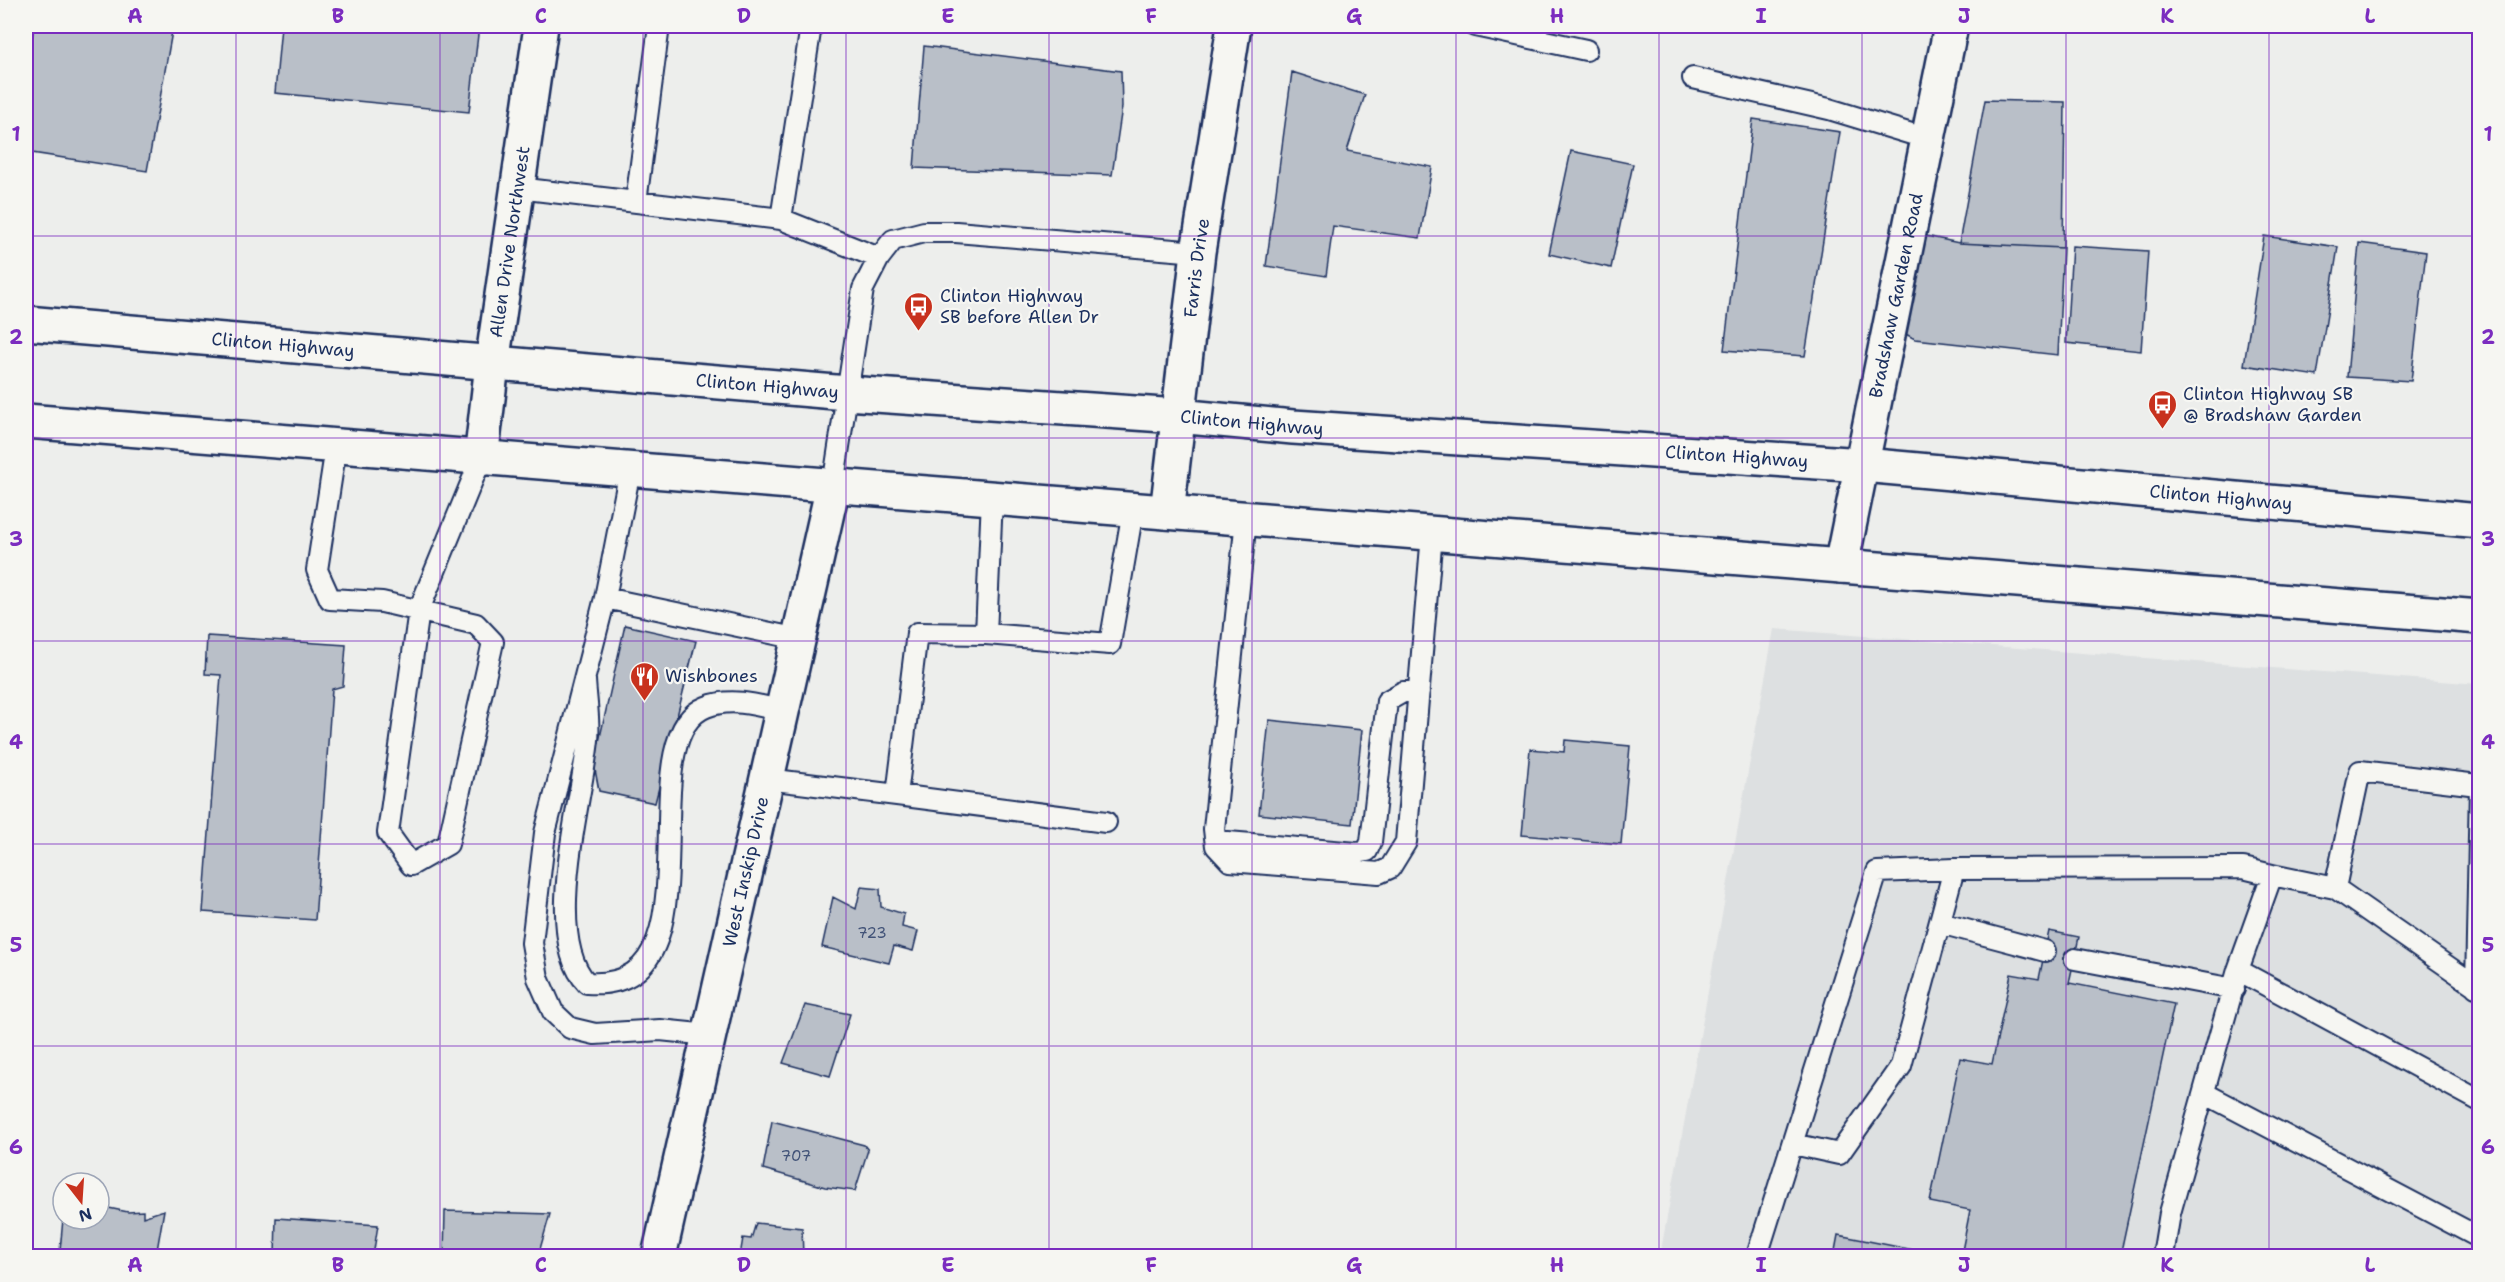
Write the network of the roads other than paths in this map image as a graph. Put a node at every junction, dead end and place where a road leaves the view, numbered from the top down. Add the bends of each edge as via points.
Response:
1 (541, 26) edge
2 (659, 26) edge
3 (811, 26) edge
4 (1234, 26) edge
5 (1475, 26) edge
6 (1951, 26) edge
7 (1586, 50) dead end
8 (1693, 78) dead end
9 (1928, 139) junction
10 (518, 188) junction
11 (636, 202) junction
12 (781, 219) junction
13 (1198, 252) junction
14 (879, 258) junction
15 (26, 322) edge
16 (492, 364) junction
17 (848, 393) junction
18 (1178, 416) junction
19 (26, 421) edge
20 (336, 447) junction
21 (481, 459) junction
22 (1863, 465) junction
23 (630, 470) junction
24 (833, 486) junction
25 (992, 498) junction
26 (1133, 510) junction
27 (1167, 512) junction
28 (1246, 519) junction
29 (2480, 521) edge
30 (1432, 534) junction
31 (1841, 566) junction
32 (605, 598) junction
33 (419, 610) junction
34 (2480, 617) edge
35 (986, 634) junction
36 (799, 639) junction
37 (585, 680) junction
38 (1419, 692) junction
39 (782, 711) junction
40 (767, 779) junction
41 (2479, 785) edge
42 (897, 795) junction
43 (1106, 822) dead end
44 (1216, 841) junction
45 (1954, 869) junction
46 (2272, 875) junction
47 (2335, 888) junction
48 (1940, 923) junction
49 (2045, 951) dead end
50 (2074, 959) dead end
51 (2238, 970) junction
52 (2477, 988) edge
53 (2234, 989) junction
54 (709, 1035) junction
55 (2204, 1093) junction
56 (2480, 1101) edge
57 (1793, 1144) junction
58 (2480, 1239) edge
59 (659, 1257) edge
60 (1757, 1257) edge
61 (2163, 1257) edge

1 - 10 main road, Allen Drive Northwest
2 - 11 lane
3 - 12 lane
4 - 13 main road, Farris Drive
5 - 7 lane
6 - 9 main road, Bradshaw Garden Road
8 - 9 lane via 1828,109
9 - 22 main road, Bradshaw Garden Road
10 - 11 lane
10 - 16 main road, Allen Drive Northwest
11 - 12 lane
12 - 14 lane
13 - 14 lane via 924,232 892,240
13 - 18 main road, Farris Drive
14 - 17 lane via 862,289
15 - 16 main road, Clinton Highway
16 - 17 main road, Clinton Highway
16 - 21 main road, Allen Drive Northwest
17 - 18 main road, Clinton Highway
17 - 24 lane
18 - 22 main road, Clinton Highway
18 - 27 main road, Farris Drive
19 - 20 main road
20 - 21 main road
20 - 33 lane via 317,570 330,599 382,602
21 - 23 main road
21 - 33 lane
22 - 29 main road, Clinton Highway
22 - 31 main road, Bradshaw Garden Road
23 - 24 main road
23 - 32 lane
24 - 25 main road
24 - 36 main road, West Inskip Drive
25 - 26 main road
25 - 35 lane
26 - 27 main road
26 - 35 lane via 1110,644
27 - 28 main road
28 - 30 main road
28 - 44 lane via 1214,829
30 - 31 main road
30 - 38 lane
31 - 34 main road
32 - 36 lane
32 - 37 lane
33 - 33 lane via 388,833 411,865 448,844 493,642 476,624
35 - 42 lane via 917,633
36 - 39 main road, West Inskip Drive
37 - 39 lane via 588,737 568,856 567,901 569,953 577,973 587,983 606,984 638,970 650,955 659,933 668,871 670,792 681,731 692,716 719,703 742,702
37 - 54 lane via 545,833 532,944 538,978 552,1012 570,1028 595,1034 660,1030
38 - 44 lane via 1403,692 1387,701 1367,850 1357,853
38 - 44 lane via 1406,842 1390,868 1379,873 1230,861 1222,855
39 - 40 main road, West Inskip Drive
40 - 42 lane
40 - 54 main road, West Inskip Drive
41 - 47 lane via 2360,771
41 - 52 lane
42 - 43 lane
45 - 46 lane via 2243,868
45 - 48 lane
45 - 57 lane via 1877,872
46 - 47 lane
46 - 51 lane
47 - 52 lane
48 - 49 lane
48 - 57 lane via 1901,1066 1839,1154
50 - 53 lane
51 - 53 lane
51 - 56 lane
53 - 55 lane
54 - 59 main road, West Inskip Drive
55 - 58 lane
55 - 61 lane via 2170,1214
57 - 60 lane

